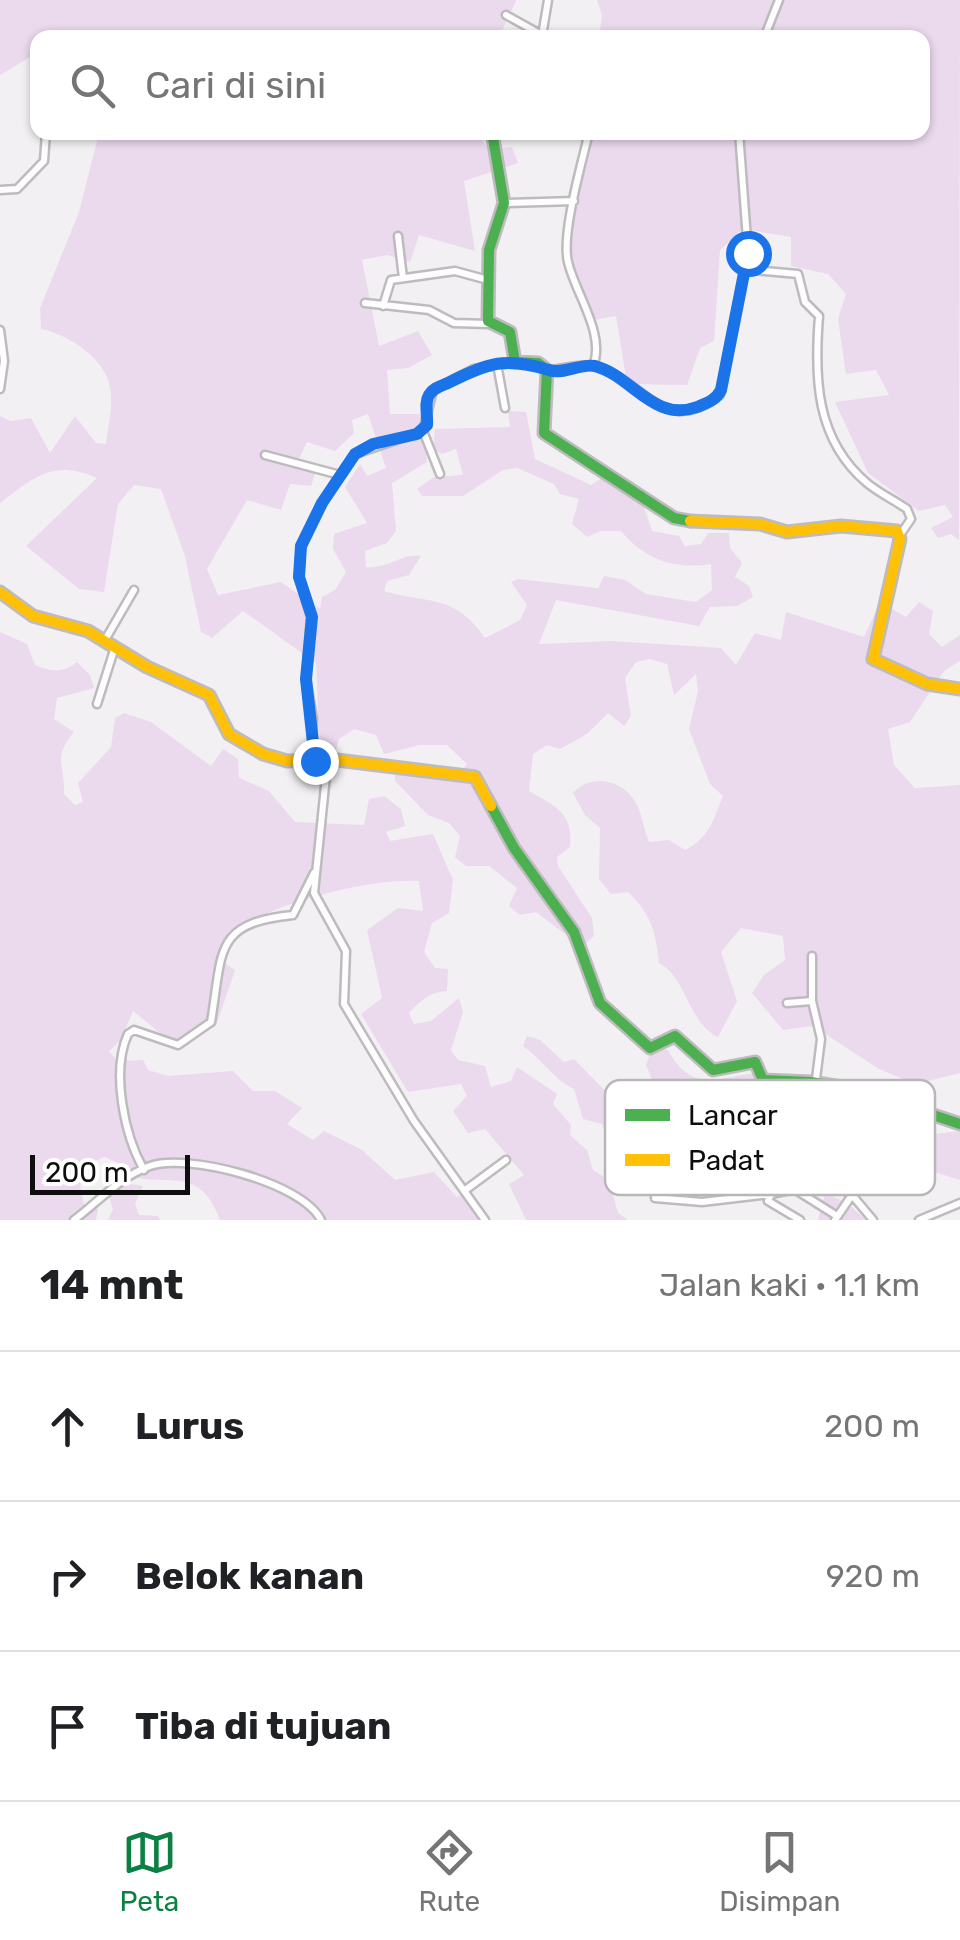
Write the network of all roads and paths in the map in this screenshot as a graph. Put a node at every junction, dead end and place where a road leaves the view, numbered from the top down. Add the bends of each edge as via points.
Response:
1 (548, 0) edge
2 (779, 0) edge
3 (506, 15) dead end
4 (532, 30) edge
5 (543, 30) edge
6 (767, 30) edge
7 (45, 140) edge
8 (493, 140) edge
9 (587, 140) edge
10 (739, 140) edge
11 (0, 190) edge
12 (574, 202) junction
13 (504, 204) junction
14 (398, 236) dead end
15 (744, 269) junction
16 (403, 278) junction
17 (488, 280) junction
18 (364, 302) dead end
19 (383, 306) junction
20 (490, 324) junction
21 (0, 330) edge
22 (514, 362) junction
23 (497, 364) junction
24 (593, 366) junction
25 (547, 370) junction
26 (0, 388) edge
27 (505, 408) dead end
28 (423, 430) junction
29 (265, 455) dead end
30 (440, 474) dead end
31 (340, 475) junction
32 (900, 535) junction
33 (134, 590) dead end
34 (0, 592) edge
35 (110, 643) junction
36 (960, 690) edge
37 (97, 704) dead end
38 (317, 762) junction
39 (314, 872) junction
40 (812, 956) dead end
41 (812, 1001) junction
42 (787, 1003) dead end
43 (816, 1080) joint
44 (935, 1116) edge
45 (960, 1124) edge
46 (506, 1160) dead end
47 (144, 1170) junction
48 (464, 1191) junction
49 (655, 1195) edge
50 (762, 1195) edge
51 (770, 1195) edge
52 (803, 1195) edge
53 (852, 1195) joint
54 (960, 1203) edge
55 (836, 1218) edge
56 (74, 1220) edge
57 (320, 1220) edge
58 (485, 1220) edge
59 (800, 1220) edge
60 (873, 1220) edge
61 (919, 1220) edge

1 - 5 street
2 - 6 street
3 - 4 street
7 - 11 street via 42,165 17,188
8 - 13 street
9 - 12 street
10 - 15 street via 748,238
12 - 13 street
12 - 24 street via 567,258 589,317
13 - 17 street via 489,250
14 - 16 street
15 - 24 street via 717,398 688,410 665,408
15 - 32 street via 801,278 804,302 819,316 816,352 827,433 840,457 907,509 910,519
16 - 17 street via 454,271
16 - 19 street via 387,284
17 - 20 street
18 - 19 street
19 - 20 street
20 - 22 street via 510,332
21 - 26 street
22 - 23 street
22 - 25 street
23 - 27 street
23 - 28 street via 433,390
24 - 25 street
25 - 32 street via 544,432 674,518 792,533 877,527
28 - 30 street
28 - 31 street via 364,447
29 - 31 street
31 - 38 street via 298,558 312,617 306,679
32 - 36 street via 873,659 926,684
33 - 35 street
34 - 35 street via 33,616
35 - 37 street
35 - 38 street via 212,698 229,734 242,744 280,760
38 - 39 street via 326,776
38 - 43 street via 475,777 514,848 574,932 596,995 616,1021 652,1048 675,1036 713,1070 755,1062 763,1080
39 - 47 street via 293,915 251,921 233,933 205,1030 178,1044 134,1030 128,1034 120,1056 126,1112
39 - 48 street via 315,897 346,951 347,1010
40 - 41 street
41 - 42 street
41 - 43 street via 821,1039
44 - 45 street
46 - 48 street
47 - 56 street
47 - 57 street via 177,1166 259,1176 304,1202
48 - 58 street
49 - 50 street via 657,1202 702,1202
51 - 59 street via 772,1207
52 - 55 street
53 - 55 street
53 - 60 street
54 - 61 street

